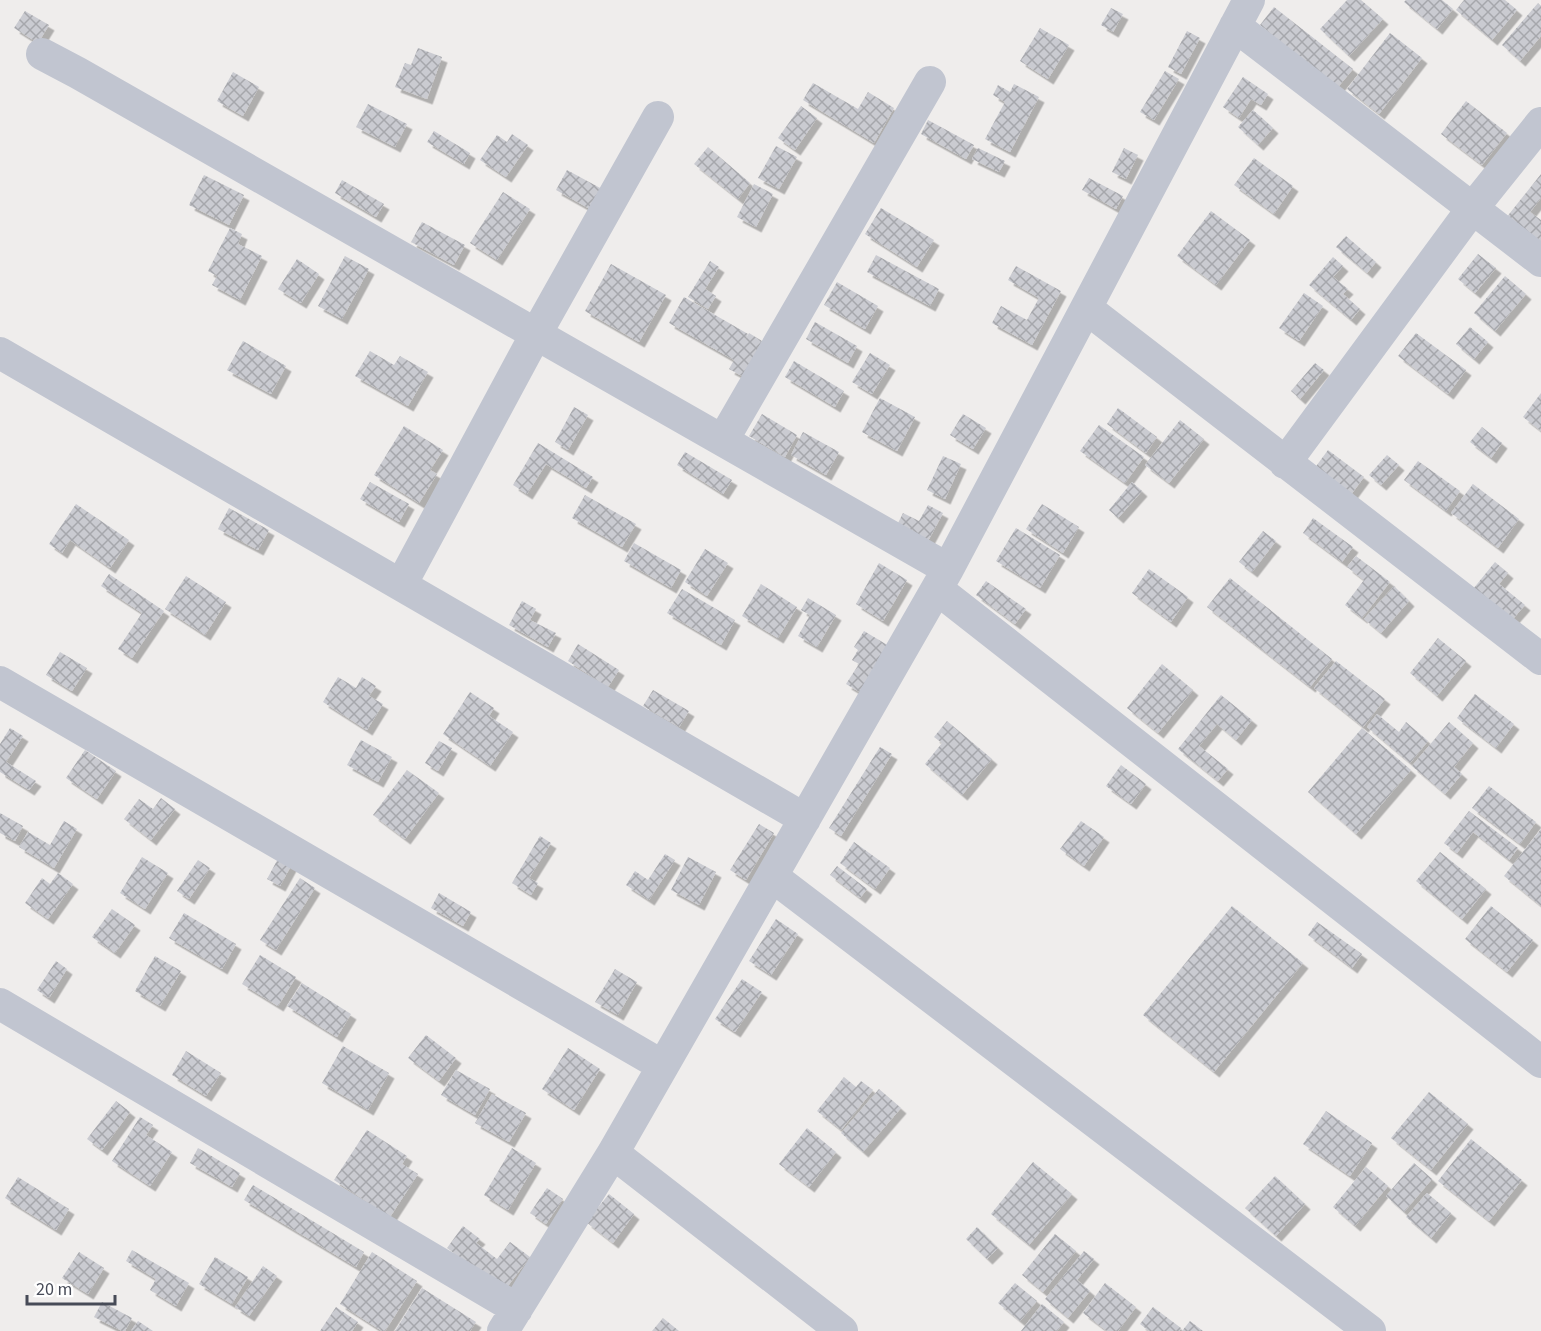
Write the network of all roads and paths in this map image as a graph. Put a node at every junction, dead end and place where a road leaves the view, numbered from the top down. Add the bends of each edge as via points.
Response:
1 (1242, 13) edge
2 (42, 54) dead end
3 (930, 82) dead end
4 (658, 117) dead end
5 (1541, 123) edge
6 (1473, 209) junction
7 (1541, 261) edge
8 (1086, 308) junction
9 (536, 334) junction
10 (0, 353) edge
11 (723, 440) junction
12 (1285, 463) junction
13 (943, 579) junction
14 (401, 585) junction
15 (1541, 659) edge
16 (0, 682) edge
17 (805, 819) junction
18 (773, 877) junction
19 (0, 1004) edge
20 (1541, 1062) edge
21 (663, 1066) junction
22 (613, 1153) junction
23 (510, 1320) edge
24 (842, 1331) edge
25 (1370, 1331) edge

1 - 6 street
1 - 8 street
2 - 9 street
3 - 11 street
4 - 9 street
5 - 6 street
6 - 7 street
6 - 12 street
8 - 12 street
8 - 13 street
9 - 11 street
9 - 14 street
10 - 14 street
11 - 13 street
12 - 15 street
13 - 17 street
13 - 20 street
14 - 17 street
16 - 21 street
17 - 18 street
18 - 21 street
18 - 25 street
19 - 23 street
21 - 22 street
22 - 23 street
22 - 24 street

